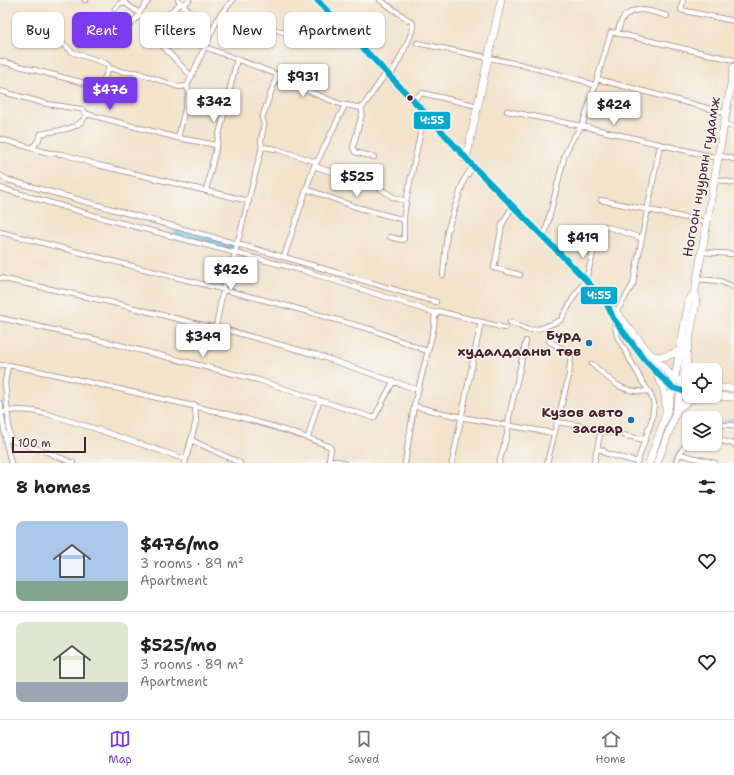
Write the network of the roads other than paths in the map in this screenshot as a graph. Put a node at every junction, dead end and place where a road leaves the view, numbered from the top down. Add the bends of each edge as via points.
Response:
1 (149, 0) edge
2 (189, 0) edge
3 (233, 0) edge
4 (317, 0) edge
5 (380, 0) edge
6 (501, 0) edge
7 (683, 0) edge
8 (181, 3) edge
9 (115, 9) dead end
10 (171, 12) edge
11 (189, 12) edge
12 (222, 12) edge
13 (328, 12) edge
14 (139, 13) junction
15 (218, 16) edge
16 (668, 16) dead end
17 (734, 21) edge
18 (132, 22) edge
19 (617, 33) junction
20 (210, 36) edge
21 (417, 43) dead end
22 (64, 45) edge
23 (164, 48) edge
24 (205, 48) edge
25 (208, 48) edge
26 (362, 48) edge
27 (488, 57) junction
28 (237, 59) junction
29 (734, 60) edge
30 (0, 61) edge
31 (734, 67) edge
32 (109, 68) junction
33 (388, 75) junction
34 (191, 76) junction
35 (276, 78) junction
36 (597, 79) junction
37 (187, 86) junction
38 (595, 86) junction
39 (0, 91) edge
40 (413, 100) junction
41 (345, 105) junction
42 (478, 106) junction
43 (362, 108) junction
44 (507, 111) dead end
45 (726, 113) junction
46 (87, 114) junction
47 (429, 117) junction
48 (724, 124) junction
49 (582, 126) junction
50 (734, 127) edge
51 (178, 138) junction
52 (0, 139) edge
53 (660, 145) junction
54 (217, 146) junction
55 (262, 147) junction
56 (32, 148) junction
57 (718, 156) junction
58 (374, 157) dead end
59 (466, 159) junction
60 (734, 159) edge
61 (315, 164) junction
62 (473, 166) junction
63 (0, 175) edge
64 (714, 179) junction
65 (734, 183) edge
66 (0, 188) edge
67 (306, 189) junction
68 (206, 190) junction
69 (601, 200) dead end
70 (249, 201) junction
71 (406, 201) junction
72 (512, 207) junction
73 (646, 210) junction
74 (404, 220) junction
75 (706, 222) junction
76 (0, 232) edge
77 (390, 237) dead end
78 (544, 238) junction
79 (641, 238) junction
80 (237, 244) junction
81 (701, 252) junction
82 (235, 254) junction
83 (734, 254) edge
84 (284, 257) junction
85 (443, 275) dead end
86 (520, 275) dead end
87 (0, 278) edge
88 (697, 279) junction
89 (586, 280) junction
90 (734, 287) edge
91 (223, 289) junction
92 (695, 291) junction
93 (410, 295) junction
94 (436, 302) dead end
95 (408, 305) junction
96 (436, 315) junction
97 (615, 316) junction
98 (0, 318) edge
99 (481, 322) junction
100 (510, 322) dead end
101 (216, 327) junction
102 (505, 328) dead end
103 (526, 341) dead end
104 (549, 341) dead end
105 (680, 350) junction
106 (428, 351) junction
107 (686, 356) junction
108 (647, 357) junction
109 (686, 363) edge
110 (687, 363) edge
111 (592, 364) dead end
112 (0, 365) edge
113 (8, 365) junction
114 (675, 379) junction
115 (393, 382) junction
116 (682, 382) edge
117 (673, 388) junction
118 (722, 388) edge
119 (734, 388) edge
120 (418, 390) junction
121 (648, 391) junction
122 (681, 391) joint
123 (722, 396) edge
124 (734, 397) edge
125 (320, 400) junction
126 (0, 403) edge
127 (686, 403) edge
128 (195, 405) junction
129 (414, 406) junction
130 (676, 410) junction
131 (8, 411) junction
132 (1, 412) junction
133 (666, 415) junction
134 (462, 417) junction
135 (557, 422) junction
136 (508, 425) junction
137 (722, 425) edge
138 (734, 425) edge
139 (601, 430) junction
140 (554, 433) junction
141 (308, 437) junction
142 (5, 438) junction
143 (10, 440) junction
144 (191, 440) junction
145 (645, 440) junction
146 (722, 441) edge
147 (734, 444) edge
148 (597, 449) junction
149 (682, 450) edge
150 (679, 454) junction
151 (185, 461) edge
152 (11, 463) edge
153 (73, 463) edge
154 (240, 463) edge
155 (344, 463) edge
156 (406, 463) edge
157 (452, 463) edge
158 (499, 463) edge
159 (547, 463) edge
160 (594, 463) edge
161 (637, 463) edge
162 (649, 463) edge
163 (657, 463) edge
164 (676, 463) edge
165 (715, 463) edge

1 - 14 street
2 - 8 street
3 - 12 street
4 - 13 main road
5 - 33 street via 413,23 408,40
6 - 27 main road
7 - 17 street via 681,10
8 - 10 street
8 - 11 street
9 - 14 street via 122,2
14 - 18 street via 140,15
15 - 20 street
16 - 19 street via 640,10 630,12 622,19
19 - 29 street
19 - 36 street via 611,32
21 - 27 street
22 - 32 street via 72,52 105,63
23 - 34 street
24 - 34 street
25 - 28 street
26 - 33 main road
27 - 38 street
27 - 42 main road
28 - 35 street via 276,74
28 - 54 street
30 - 32 street via 96,86 102,84
31 - 45 main road, Ногоон нуурын гудамж
32 - 37 street via 136,72 179,87
33 - 40 main road
33 - 43 street
34 - 37 street
35 - 41 street
35 - 55 street via 262,118
36 - 38 street
36 - 45 street
37 - 51 street via 189,92
38 - 49 street
39 - 46 street via 40,103 80,109
40 - 42 street via 422,93
40 - 47 main road
41 - 43 street
41 - 61 street
42 - 59 main road
43 - 58 street via 353,147 355,152
44 - 49 street
45 - 48 main road, Ногоон нуурын гудамж
46 - 51 street
46 - 56 street via 78,126 41,134
47 - 59 main road
47 - 71 street via 421,130
48 - 50 street
48 - 57 main road, Ногоон нуурын гудамж
49 - 53 street
49 - 78 street via 565,154
51 - 54 street
52 - 56 street
53 - 57 street
53 - 73 street
54 - 68 street
55 - 61 street via 276,149
55 - 70 street
56 - 68 street
57 - 60 street
57 - 64 main road, Ногоон нуурын гудамж
59 - 62 main road
61 - 67 street
61 - 71 street
62 - 72 main road
62 - 85 street via 464,180 447,232
63 - 80 street via 8,180
64 - 65 street
64 - 75 main road, Ногоон нуурын гудамж
66 - 82 street
67 - 74 street via 356,207
67 - 84 street
68 - 70 street
69 - 73 street
70 - 80 street
71 - 74 street
72 - 78 main road
72 - 86 street via 502,226 494,268
73 - 75 street
73 - 79 street
74 - 77 street via 403,240
75 - 81 main road, Ногоон нуурын гудамж
76 - 91 street
78 - 89 main road
79 - 89 street via 605,226 601,227
79 - 97 street via 633,284
80 - 82 street
80 - 84 street
81 - 83 street
81 - 88 main road, Ногоон нуурын гудамж
82 - 91 street
82 - 95 street via 256,257 305,271
84 - 93 street
87 - 101 street
88 - 90 street
88 - 92 main road, Ногоон нуурын гудамж
89 - 97 main road
89 - 100 street via 561,320 531,330
91 - 101 street
91 - 106 street via 373,330
92 - 105 main road, Ногоон нуурын гудамж via 689,301
92 - 107 main road, Ногоон нуурын гудамж via 696,303
93 - 94 street
93 - 95 street
95 - 96 street
96 - 99 street via 438,311
96 - 106 street
97 - 108 main road
97 - 121 street via 617,336
98 - 125 street via 258,380
99 - 102 street
99 - 134 street
101 - 115 street via 317,355
103 - 136 street
104 - 135 street via 571,354 569,375
105 - 108 main road via 664,357
105 - 114 main road, Ногоон нуурын гудамж
106 - 120 street
107 - 109 main road, Ногоон нуурын гудамж
107 - 110 main road
108 - 114 main road
108 - 117 main road
108 - 133 main road via 662,383
111 - 121 street via 621,388 634,392
112 - 113 street
113 - 128 street
113 - 131 street via 5,382
114 - 116 main road
114 - 117 main road, Ногоон нуурын гудамж
115 - 120 street
115 - 125 street via 374,418
117 - 122 main road
117 - 133 main road, Ногоон нуурын гудамж
118 - 119 main road
120 - 129 street
121 - 145 street via 654,403
122 - 130 main road, Ногоон нуурын гудамж
123 - 124 main road
125 - 141 street
126 - 132 street
127 - 130 main road
128 - 141 street
128 - 144 street via 196,421
129 - 134 street
129 - 156 street
130 - 163 main road, Ногоон нуурын гудамж
131 - 132 street
131 - 143 street
131 - 151 street via 46,414
132 - 142 street
133 - 162 main road, Ногоон нуурын гудамж
134 - 136 street
134 - 157 street
135 - 139 street
135 - 140 street
136 - 140 street
136 - 158 street
137 - 138 street
139 - 145 street
139 - 148 street
140 - 159 street
141 - 155 street via 331,447 329,459
142 - 143 street
142 - 152 street
143 - 153 street
144 - 151 street
144 - 154 street
145 - 161 street
146 - 147 street
148 - 160 street
148 - 161 street
149 - 150 street
150 - 164 street
150 - 165 street

